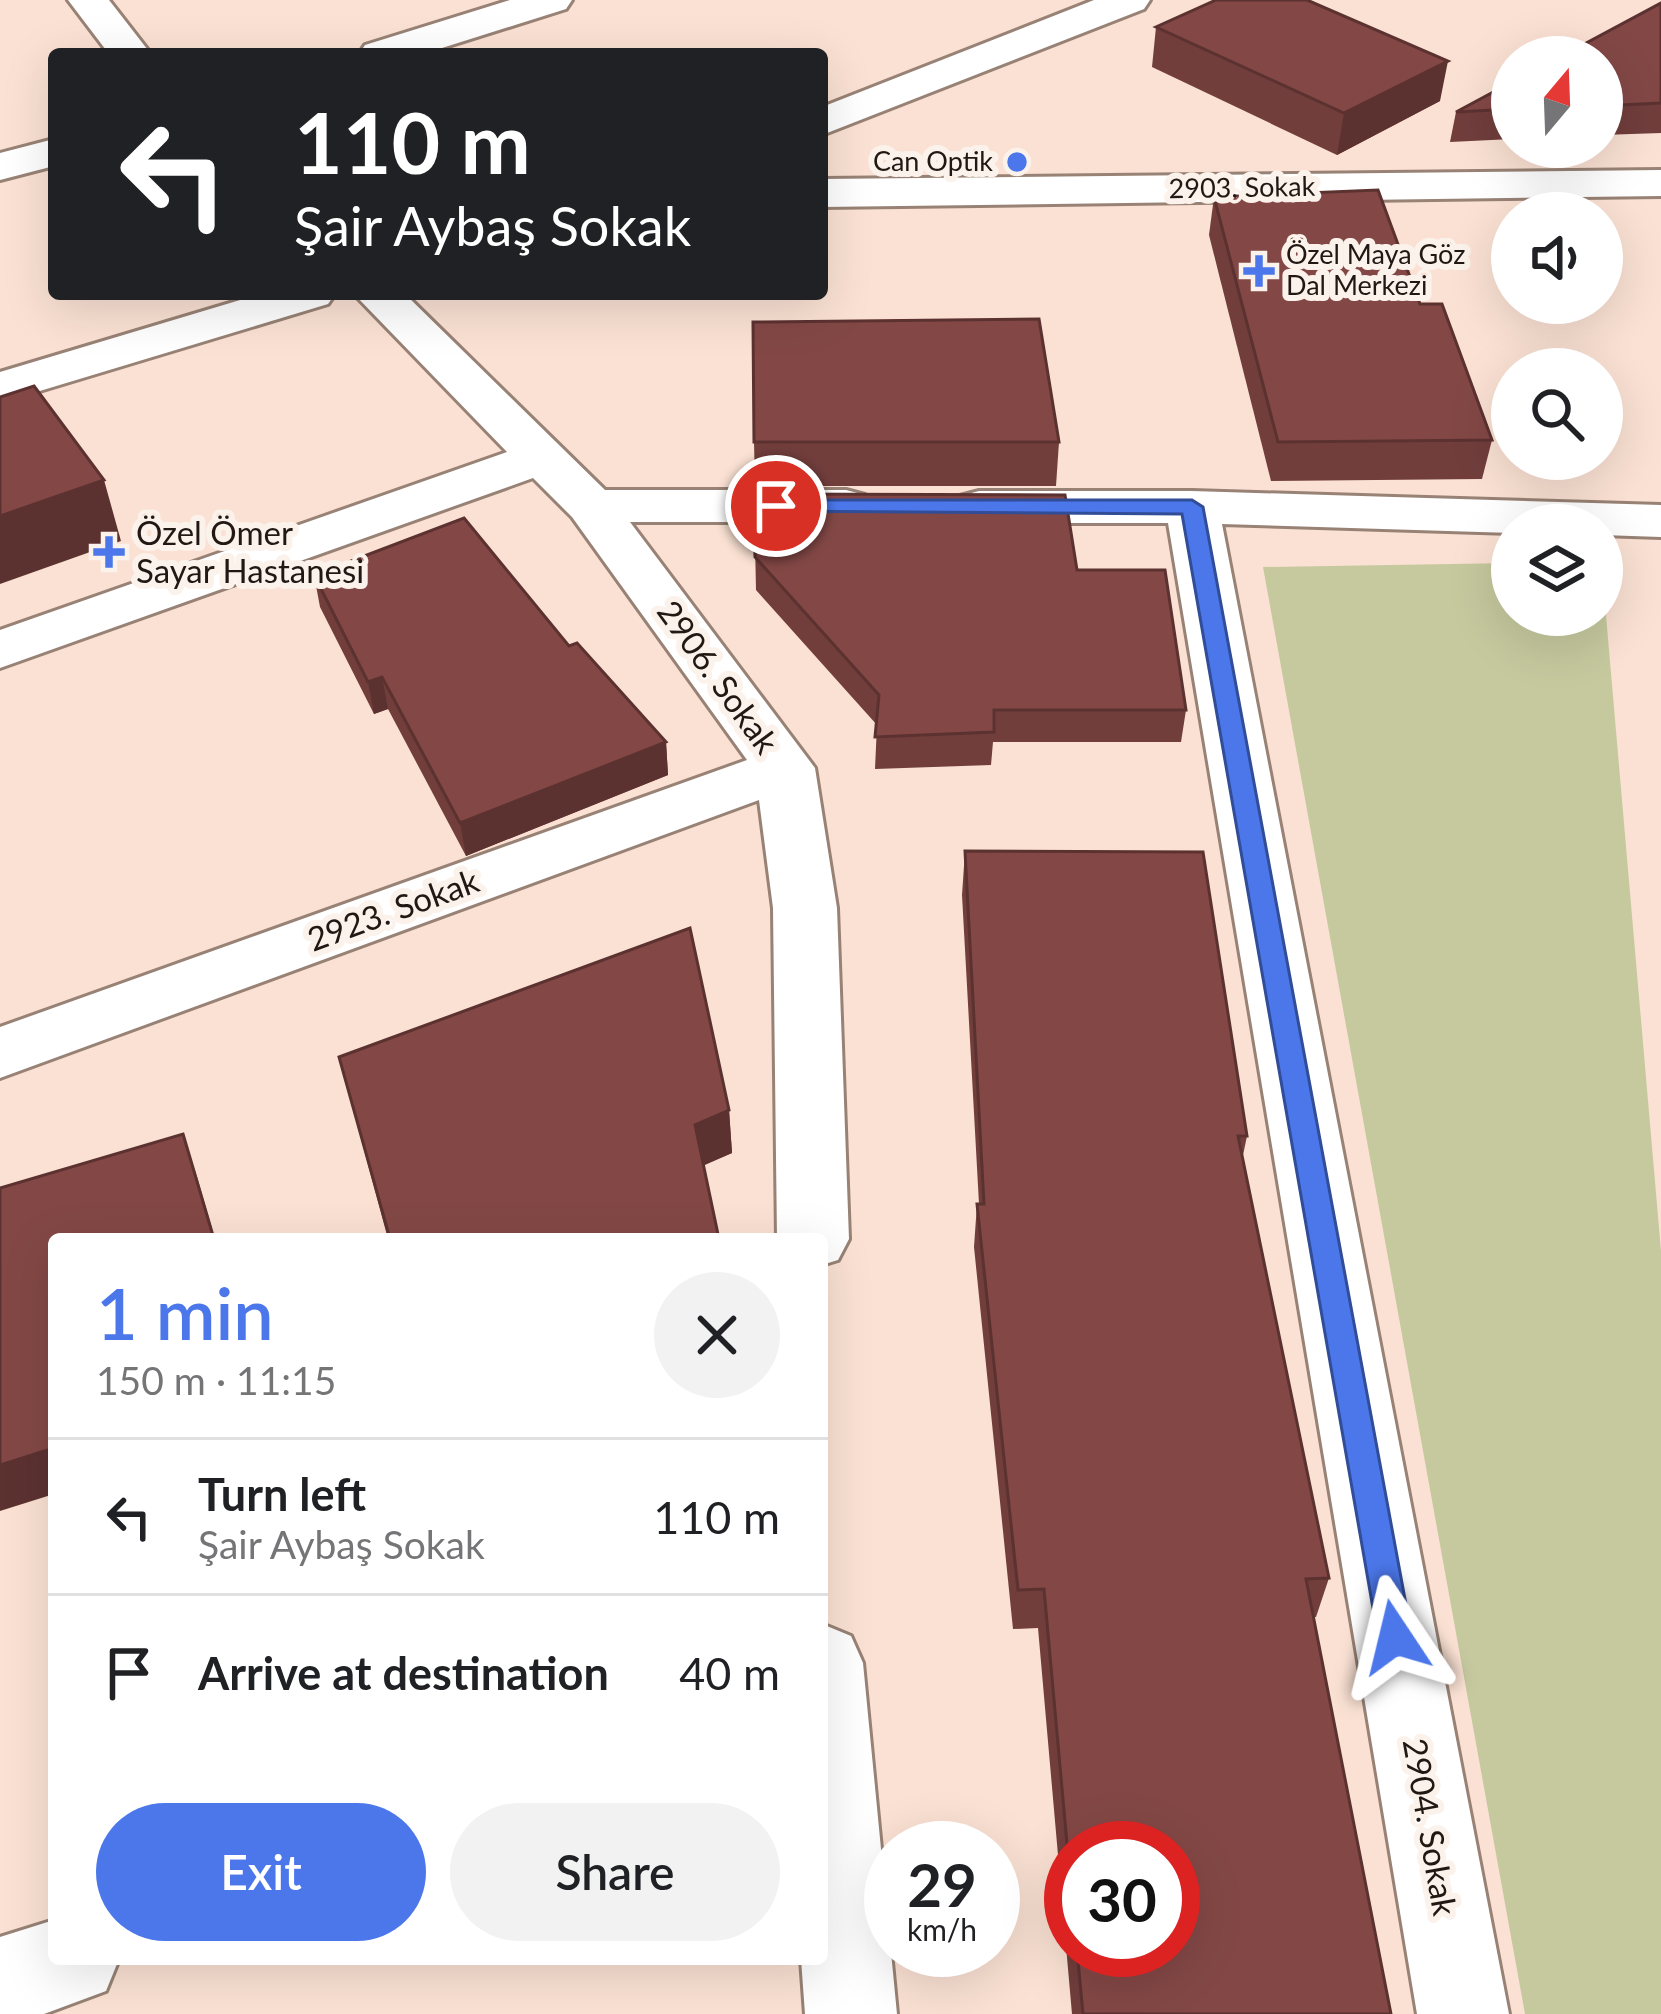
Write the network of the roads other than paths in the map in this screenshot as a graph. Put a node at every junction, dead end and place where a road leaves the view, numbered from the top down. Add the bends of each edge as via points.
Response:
1 (88, 0) edge
2 (552, 0) edge
3 (1130, 0) edge
4 (494, 8) edge
5 (125, 48) edge
6 (395, 48) edge
7 (828, 120) edge
8 (48, 154) edge
9 (0, 167) edge
10 (1661, 183) edge
11 (828, 193) edge
12 (291, 300) edge
13 (384, 300) edge
14 (0, 388) edge
15 (542, 457) junction
16 (591, 506) junction
17 (1192, 507) junction
18 (1661, 521) edge
19 (0, 650) edge
20 (785, 768) junction
21 (0, 1053) edge
22 (813, 1233) edge
23 (828, 1768) edge
24 (56, 1965) edge
25 (0, 1983) edge
26 (851, 2014) edge
27 (1463, 2014) edge

1 - 5 street
2 - 4 street
3 - 7 street
4 - 6 street
8 - 9 street
10 - 11 street, 2903. Sokak
12 - 14 street
13 - 15 street, 2906. Sokak
15 - 16 street, 2906. Sokak
15 - 19 street
16 - 17 street
16 - 20 street, 2906. Sokak
17 - 18 street
17 - 27 street, 2904. Sokak
20 - 21 street, 2923. Sokak
20 - 22 street, 2906. Sokak via 806,908
23 - 26 street
24 - 25 street

